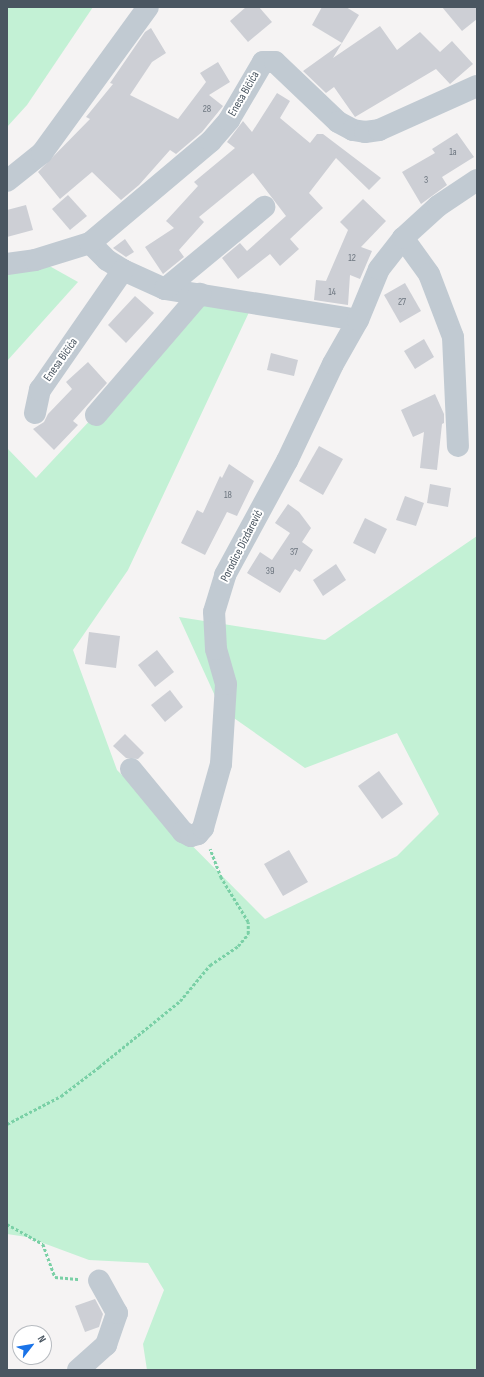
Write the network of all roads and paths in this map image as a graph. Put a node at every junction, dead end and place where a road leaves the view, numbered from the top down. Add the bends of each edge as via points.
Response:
1 (148, 7) edge
2 (477, 86) edge
3 (7, 180) edge
4 (477, 180) edge
5 (264, 207) dead end
6 (403, 238) junction
7 (90, 243) junction
8 (7, 264) edge
9 (123, 270) junction
10 (165, 289) junction
11 (200, 294) junction
12 (358, 320) junction
13 (35, 413) dead end
14 (96, 415) dead end
15 (458, 446) dead end
16 (131, 769) dead end
17 (202, 828) junction
18 (7, 1124) edge
19 (7, 1224) edge
20 (99, 1281) joint
21 (78, 1370) edge

1 - 3 street via 42,153
2 - 7 street, Enesa Bičića via 379,130 365,132 352,130 338,122 275,62 263,62 229,120 211,141
4 - 6 street via 438,206
5 - 10 street
6 - 12 street via 379,269
6 - 15 street via 429,274 452,338
7 - 8 street, Enesa Bičića via 35,260
7 - 9 street via 107,260
9 - 10 street
9 - 13 street, Enesa Bičića via 40,390
10 - 11 street
11 - 12 street
11 - 14 street
12 - 17 street, Porodice Dizdarević via 333,364 287,461 225,575 214,612 216,649 226,684 221,764
16 - 17 street via 183,832 192,836
17 - 18 path via 221,878 248,922 248,934 238,946 210,965 180,1001 100,1066 61,1096
19 - 20 path via 43,1244 55,1277
20 - 21 street via 117,1313 106,1345

